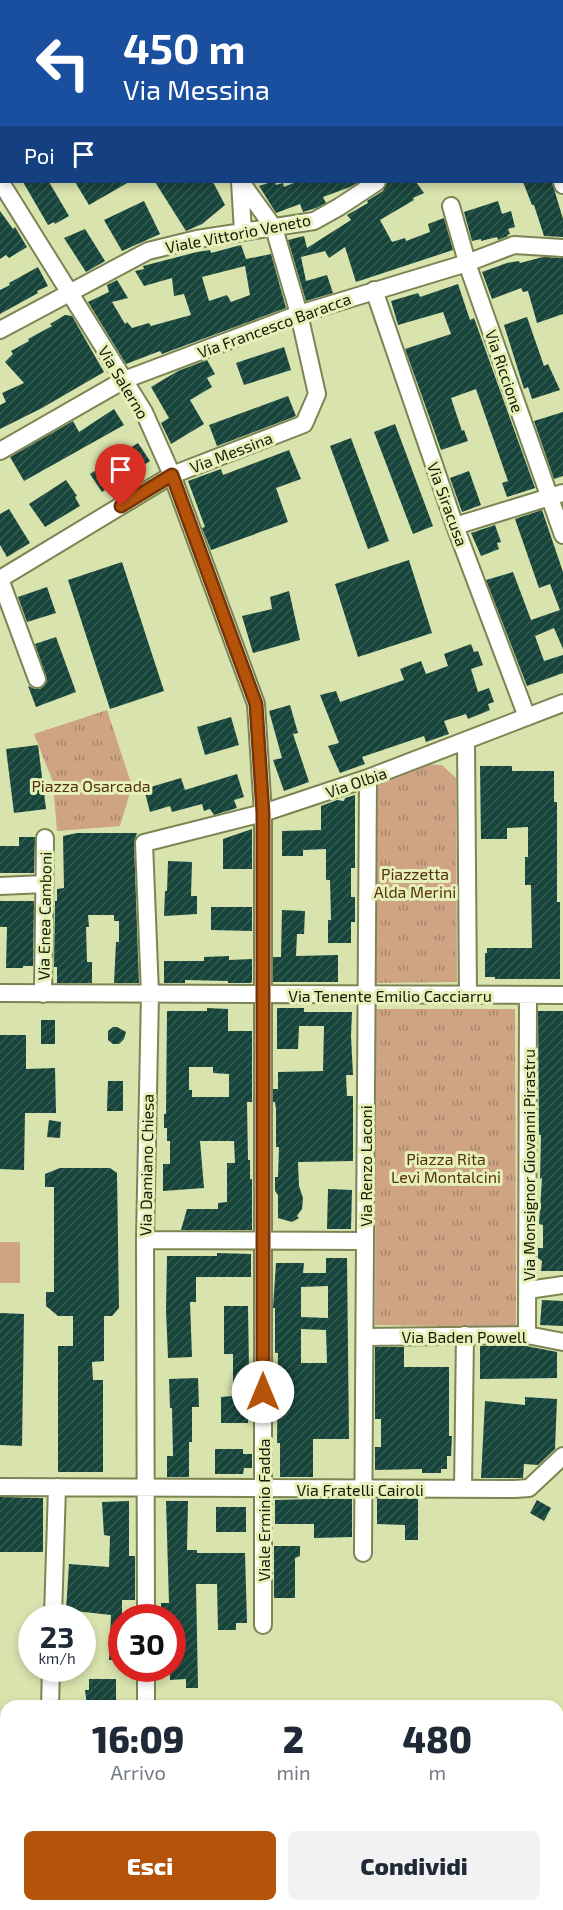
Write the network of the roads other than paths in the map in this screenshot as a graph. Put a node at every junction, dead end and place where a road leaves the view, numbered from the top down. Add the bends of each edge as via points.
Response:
1 (1, 183) edge
2 (240, 183) edge
3 (241, 183) edge
4 (375, 183) edge
5 (451, 206) dead end
6 (274, 228) junction
7 (243, 232) junction
8 (563, 248) edge
9 (467, 263) junction
10 (374, 290) junction
11 (70, 293) junction
12 (299, 314) junction
13 (0, 330) edge
14 (124, 380) junction
15 (0, 451) edge
16 (172, 475) junction
17 (556, 495) edge
18 (455, 526) junction
19 (563, 535) edge
20 (0, 579) edge
21 (37, 679) dead end
22 (563, 703) edge
23 (527, 717) junction
24 (466, 741) junction
25 (368, 778) junction
26 (263, 813) junction
27 (45, 838) dead end
28 (144, 843) joint
29 (44, 884) junction
30 (0, 886) edge
31 (0, 993) edge
32 (43, 994) junction
33 (150, 994) junction
34 (263, 994) junction
35 (367, 994) junction
36 (468, 995) junction
37 (528, 995) junction
38 (563, 995) edge
39 (263, 1239) junction
40 (145, 1240) junction
41 (365, 1241) junction
42 (563, 1285) edge
43 (528, 1290) junction
44 (465, 1335) junction
45 (527, 1335) junction
46 (364, 1336) junction
47 (563, 1342) edge
48 (563, 1456) edge
49 (0, 1487) edge
50 (57, 1487) junction
51 (146, 1487) junction
52 (364, 1488) junction
53 (263, 1489) junction
54 (463, 1489) junction
55 (363, 1553) dead end
56 (53, 1604) edge
57 (146, 1604) edge
58 (263, 1624) dead end
59 (51, 1682) edge
60 (146, 1682) edge
61 (50, 1700) edge
62 (146, 1700) edge

1 - 11 street, Via Salerno
2 - 7 street
3 - 6 street, Via Messina
4 - 6 street, Viale Vittorio Veneto via 314,221
5 - 9 street, Via Riccione
6 - 7 street, Viale Vittorio Veneto
6 - 12 street, Via Messina
7 - 11 street, Viale Vittorio Veneto via 148,251
8 - 9 street, Via Francesco Baracca via 514,245
9 - 10 street, Via Francesco Baracca
9 - 17 street, Via Riccione
10 - 12 street, Via Francesco Baracca
10 - 18 street, Via Siracusa
11 - 13 street, Viale Vittorio Veneto
11 - 14 street, Via Salerno
12 - 14 street, Via Francesco Baracca
12 - 16 street, Via Messina via 317,394 304,424
14 - 15 street, Via Francesco Baracca
14 - 16 street, Via Salerno via 144,412
16 - 20 street, Via Messina
16 - 26 street, Viale Erminio Fadda via 256,704
17 - 18 street
17 - 19 street, Via Riccione
18 - 23 street, Via Siracusa
20 - 21 street
22 - 23 street, Via Olbia
23 - 24 street, Via Olbia
24 - 25 street, Via Olbia
24 - 36 street
25 - 26 street, Via Olbia
25 - 35 street, Via Renzo Laconi
26 - 28 street, Via Olbia
26 - 34 street, Viale Erminio Fadda
27 - 29 street, Via Enea Camboni
28 - 33 street, Via Damiano Chiesa
29 - 30 street
29 - 32 street, Via Enea Camboni
31 - 32 street, Via Tenente Emilio Cacciarru
32 - 33 street, Via Tenente Emilio Cacciarru
33 - 34 street, Via Tenente Emilio Cacciarru
33 - 40 street, Via Damiano Chiesa
34 - 35 street, Via Tenente Emilio Cacciarru
34 - 39 street, Viale Erminio Fadda
35 - 36 street, Via Tenente Emilio Cacciarru
35 - 41 street, Via Renzo Laconi
36 - 37 street, Via Tenente Emilio Cacciarru
37 - 38 street, Via Tenente Emilio Cacciarru
37 - 43 street, Via Monsignor Giovanni Pirastru
39 - 40 street
39 - 41 street
39 - 53 street, Viale Erminio Fadda
40 - 51 street, Via Damiano Chiesa
41 - 46 street, Via Renzo Laconi
42 - 43 street
43 - 45 street, Via Monsignor Giovanni Pirastru
44 - 45 street, Via Baden Powell
44 - 46 street, Via Baden Powell
44 - 54 street
45 - 47 street, Via Baden Powell
46 - 52 street, Via Renzo Laconi
48 - 54 street, Via Fratelli Cairoli via 529,1488
49 - 50 street, Via Fratelli Cairoli
50 - 51 street, Via Fratelli Cairoli
50 - 56 street
51 - 53 street, Via Fratelli Cairoli
51 - 57 street, Via Damiano Chiesa
52 - 53 street, Via Fratelli Cairoli
52 - 54 street, Via Fratelli Cairoli
52 - 55 street, Via Renzo Laconi
53 - 58 street, Viale Erminio Fadda
59 - 61 street
60 - 62 street

